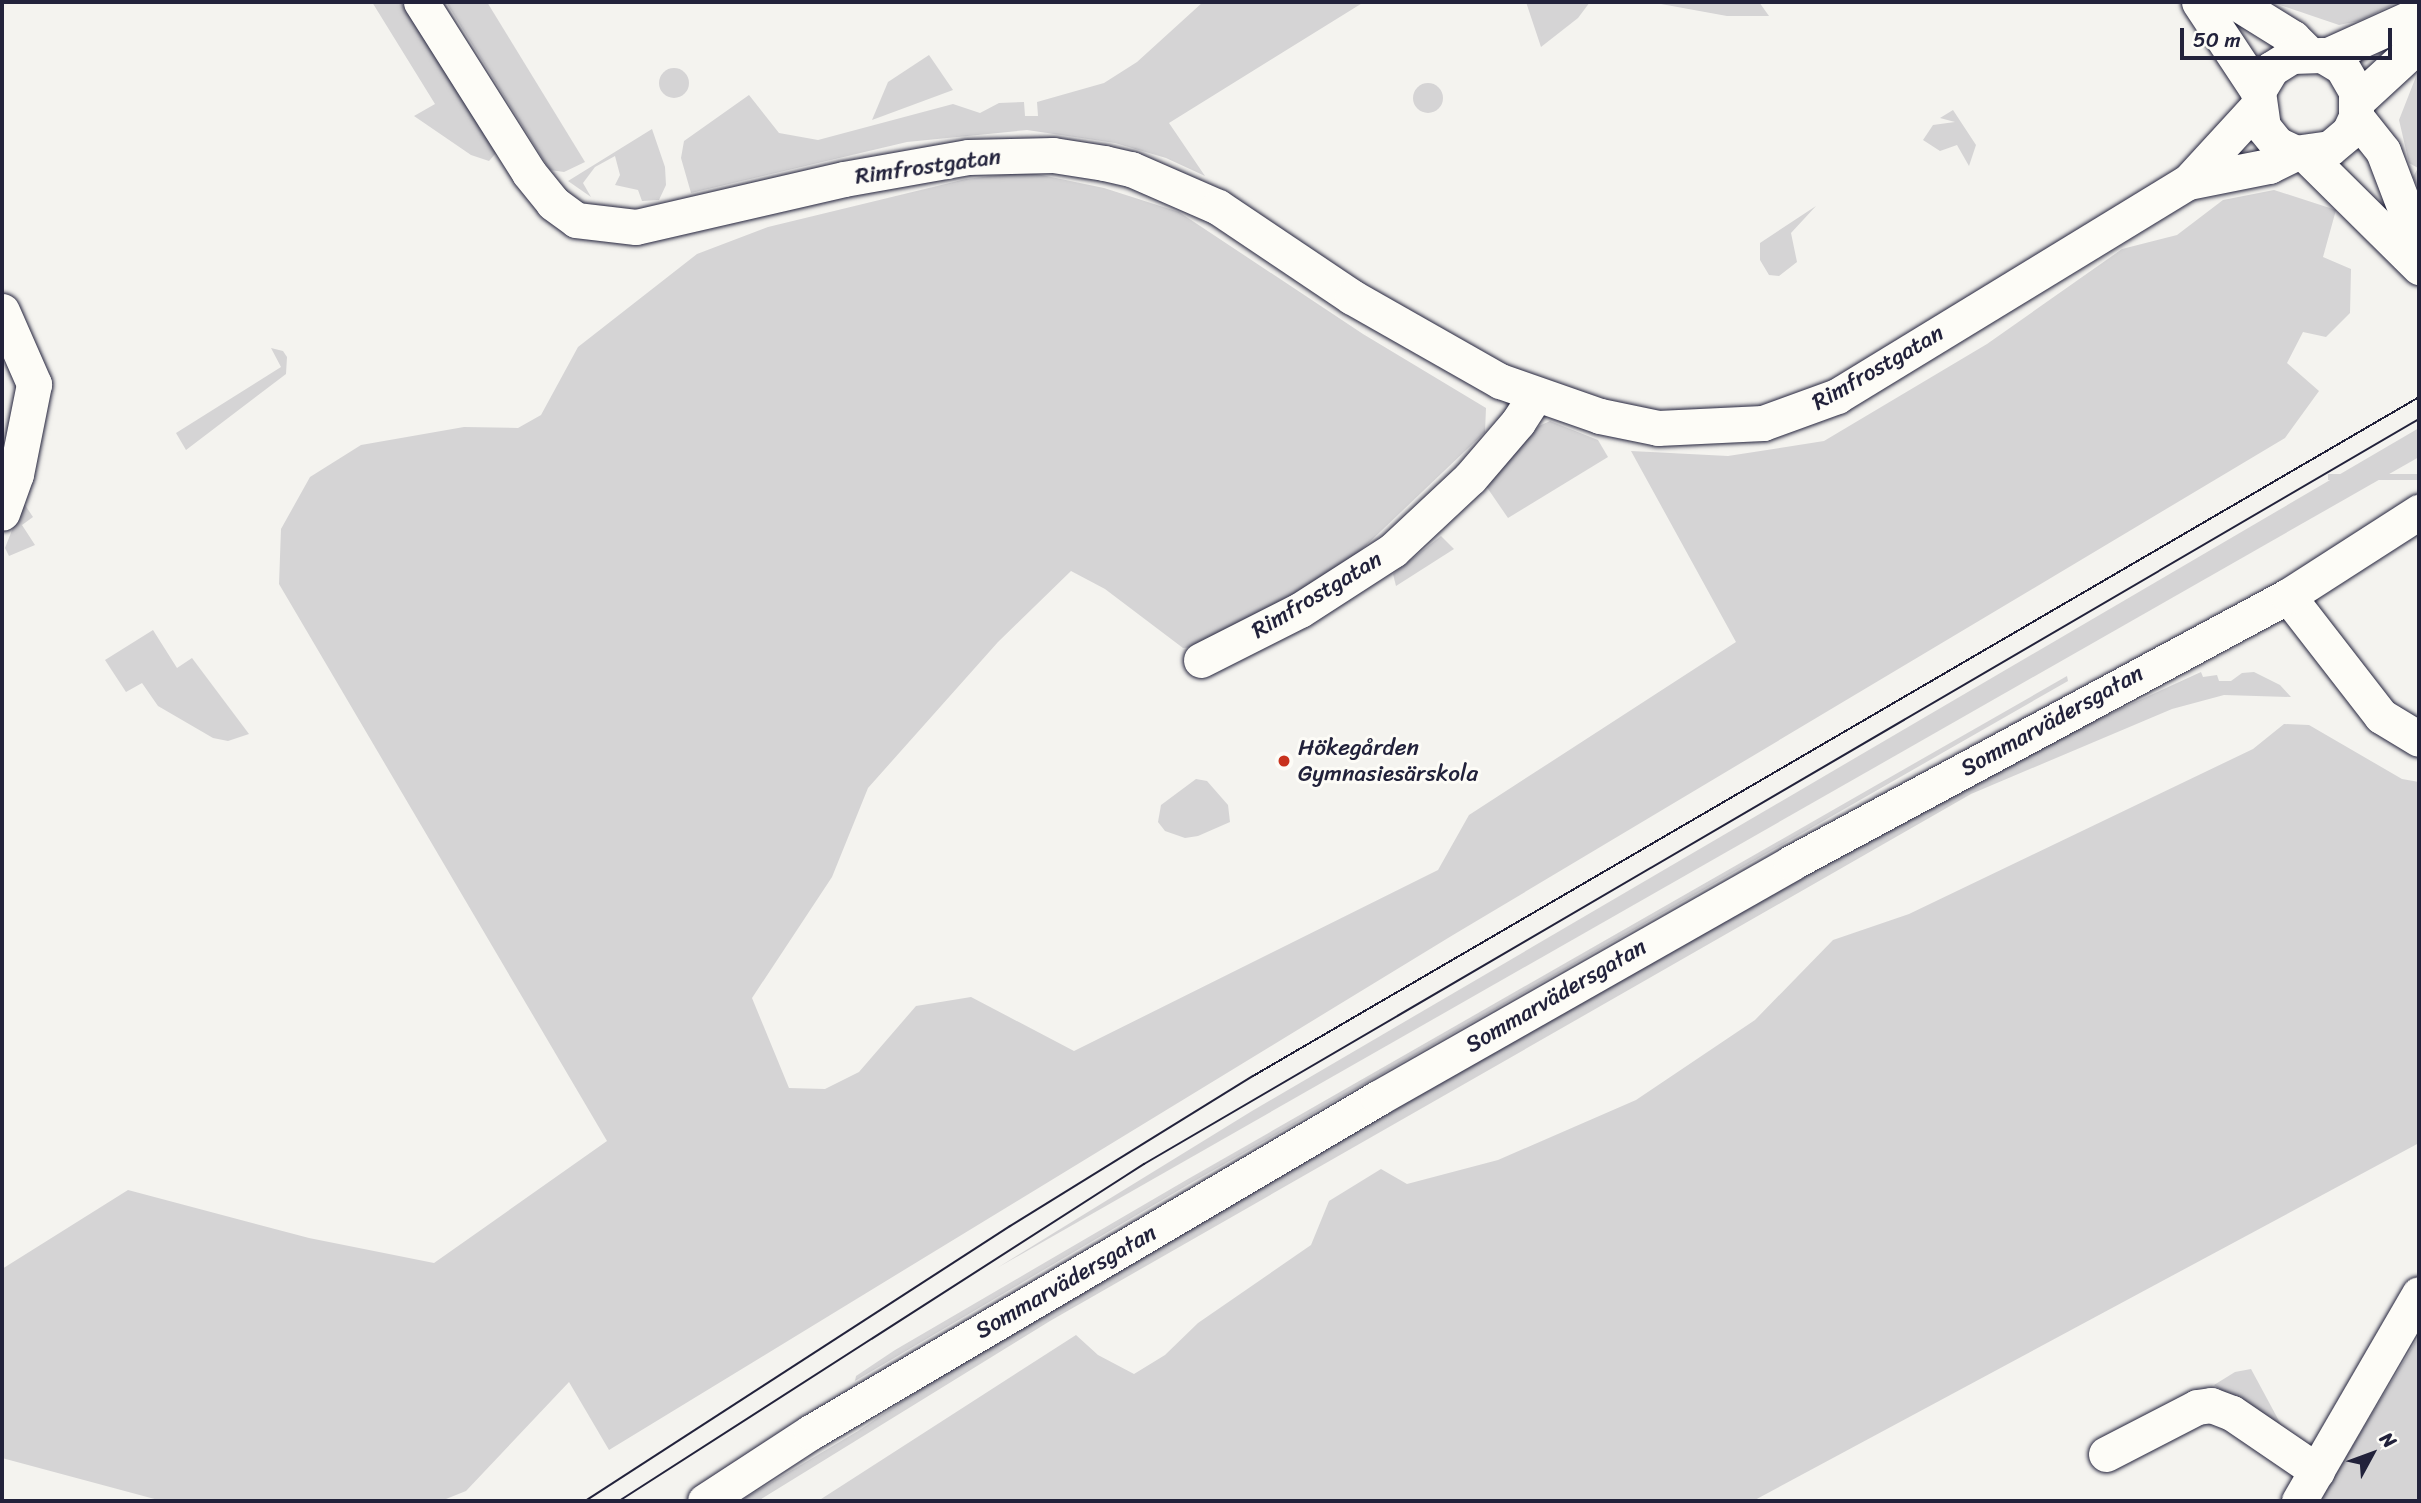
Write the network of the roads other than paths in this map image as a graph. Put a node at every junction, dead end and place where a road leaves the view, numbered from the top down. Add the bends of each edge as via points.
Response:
1 (421, 2) edge
2 (2199, 2) edge
3 (2235, 2) edge
4 (2419, 14) edge
5 (2419, 44) edge
6 (2317, 55) junction
7 (2258, 99) junction
8 (2357, 109) junction
9 (2301, 153) junction
10 (2188, 181) junction
11 (2419, 246) edge
12 (2419, 267) edge
13 (2, 311) edge
14 (1536, 394) junction
15 (2419, 512) edge
16 (2, 513) edge
17 (2288, 596) junction
18 (1201, 660) dead end
19 (2419, 739) edge
20 (2419, 1294) edge
21 (2106, 1454) dead end
22 (2317, 1471) junction
23 (705, 1501) edge
24 (2299, 1501) edge

1 - 14 street, Rimfrostgatan via 529,173 553,203 576,220 636,227 844,179 968,157 1053,155 1104,163 1131,169 1219,206 1397,325 1500,381
2 - 7 street
3 - 6 street
4 - 6 street
5 - 8 street
6 - 7 street via 2277,63
6 - 8 street via 2348,74
7 - 9 street via 2269,136
7 - 10 street, Rimfrostgatan
8 - 9 street via 2337,144
8 - 11 street via 2383,151
9 - 10 street, Rimfrostgatan via 2269,166
9 - 12 street
10 - 14 street, Rimfrostgatan via 1837,397 1806,410 1763,423 1658,428 1600,416
13 - 16 street via 34,384 16,474
14 - 18 street, Rimfrostgatan via 1470,478 1392,550 1300,610
15 - 17 street, Sommarvädersgatan
17 - 19 street via 2381,716
17 - 23 street, Sommarvädersgatan via 1791,863 1426,1071 811,1432
20 - 22 street
21 - 22 street via 2197,1407 2211,1405 2232,1413
22 - 24 street

